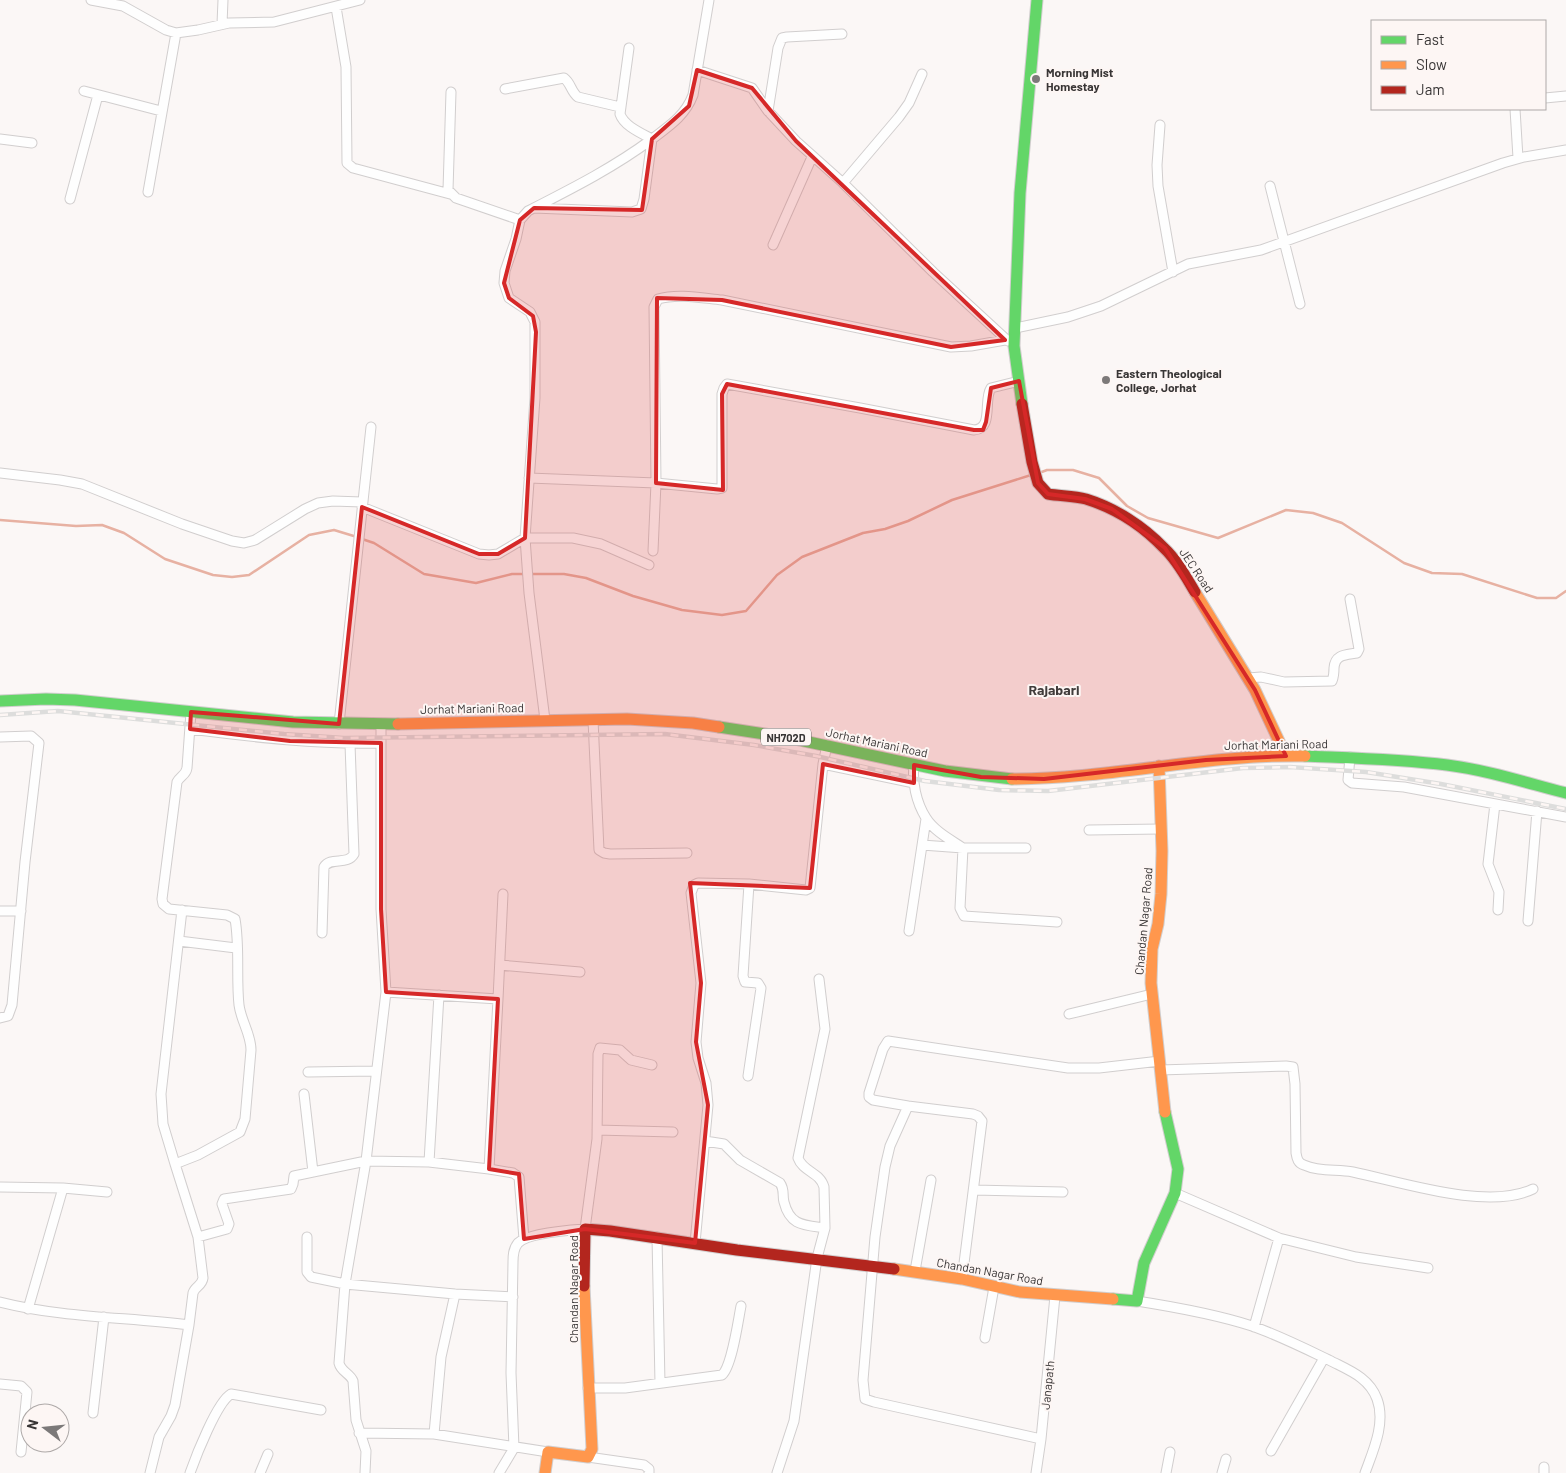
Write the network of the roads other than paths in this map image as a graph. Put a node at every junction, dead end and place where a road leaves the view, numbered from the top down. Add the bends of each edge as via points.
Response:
1 (92, 0) edge
2 (223, 0) edge
3 (360, 0) edge
4 (709, 0) edge
5 (1036, 0) edge
6 (336, 7) junction
7 (222, 24) junction
8 (176, 33) junction
9 (842, 34) dead end
10 (628, 48) dead end
11 (697, 70) junction
12 (922, 74) dead end
13 (505, 89) dead end
14 (84, 91) dead end
15 (451, 92) dead end
16 (98, 95) junction
17 (1566, 96) edge
18 (1546, 98) edge
19 (620, 107) junction
20 (768, 110) junction
21 (1515, 110) edge
22 (161, 111) junction
23 (1160, 124) dead end
24 (0, 138) edge
25 (652, 139) junction
26 (32, 144) dead end
27 (1566, 150) edge
28 (812, 156) junction
29 (1518, 158) junction
30 (843, 182) junction
31 (1270, 186) dead end
32 (148, 192) dead end
33 (450, 194) junction
34 (70, 199) dead end
35 (534, 208) junction
36 (520, 220) junction
37 (1284, 242) junction
38 (773, 245) dead end
39 (1173, 272) junction
40 (1300, 304) dead end
41 (1015, 328) junction
42 (1010, 343) junction
43 (1019, 381) junction
44 (371, 427) dead end
45 (0, 473) edge
46 (529, 478) junction
47 (656, 483) junction
48 (362, 509) junction
49 (525, 538) junction
50 (653, 551) dead end
51 (649, 565) dead end
52 (1350, 598) dead end
53 (1248, 678) junction
54 (0, 701) edge
55 (191, 712) junction
56 (545, 720) junction
57 (593, 720) junction
58 (339, 724) junction
59 (380, 724) junction
60 (190, 729) junction
61 (0, 737) edge
62 (381, 743) junction
63 (350, 744) junction
64 (827, 745) junction
65 (1286, 756) junction
66 (1350, 757) junction
67 (823, 764) junction
68 (914, 764) junction
69 (1159, 766) junction
70 (914, 783) junction
71 (1566, 793) edge
72 (1495, 804) junction
73 (1537, 812) junction
74 (1566, 817) edge
75 (926, 819) junction
76 (1161, 829) junction
77 (1089, 830) dead end
78 (922, 845) junction
79 (963, 848) junction
80 (1026, 848) dead end
81 (687, 853) dead end
82 (749, 884) junction
83 (503, 894) dead end
84 (0, 910) edge
85 (182, 910) junction
86 (1498, 910) dead end
87 (21, 911) junction
88 (1528, 921) dead end
89 (1057, 922) dead end
90 (322, 932) dead end
91 (909, 932) dead end
92 (179, 940) junction
93 (236, 948) junction
94 (500, 965) junction
95 (580, 972) dead end
96 (819, 979) dead end
97 (386, 992) junction
98 (1152, 994) junction
99 (439, 995) junction
100 (498, 999) junction
101 (1069, 1014) dead end
102 (0, 1018) edge
103 (652, 1065) dead end
104 (1160, 1065) junction
105 (375, 1071) junction
106 (308, 1072) dead end
107 (748, 1076) dead end
108 (304, 1094) dead end
109 (908, 1106) junction
110 (597, 1130) junction
111 (673, 1132) dead end
112 (705, 1141) junction
113 (366, 1160) junction
114 (429, 1162) junction
115 (175, 1164) junction
116 (490, 1169) junction
117 (313, 1172) junction
118 (930, 1180) dead end
119 (0, 1187) edge
120 (63, 1188) junction
121 (1533, 1189) dead end
122 (974, 1190) junction
123 (107, 1192) dead end
124 (1063, 1192) dead end
125 (1175, 1193) junction
126 (825, 1228) junction
127 (585, 1229) junction
128 (198, 1236) junction
129 (657, 1237) junction
130 (307, 1238) dead end
131 (1279, 1238) junction
132 (524, 1239) junction
133 (695, 1242) junction
134 (816, 1258) junction
135 (872, 1265) junction
136 (1428, 1268) dead end
137 (916, 1271) junction
138 (962, 1279) junction
139 (345, 1284) junction
140 (994, 1287) junction
141 (455, 1294) junction
142 (1055, 1296) junction
143 (513, 1297) junction
144 (1137, 1301) junction
145 (0, 1302) edge
146 (741, 1306) dead end
147 (28, 1309) junction
148 (104, 1317) junction
149 (189, 1325) junction
150 (1254, 1327) junction
151 (985, 1338) dead end
152 (1324, 1358) junction
153 (660, 1383) junction
154 (0, 1384) edge
155 (588, 1388) junction
156 (26, 1403) edge
157 (321, 1410) dead end
158 (93, 1413) dead end
159 (359, 1433) junction
160 (434, 1434) junction
161 (1041, 1439) junction
162 (514, 1448) junction
163 (1271, 1451) dead end
164 (548, 1452) junction
165 (1170, 1452) dead end
166 (268, 1454) dead end
167 (588, 1457) junction
168 (1226, 1459) dead end
169 (150, 1473) edge
170 (190, 1473) edge
171 (260, 1473) edge
172 (365, 1473) edge
173 (499, 1473) edge
174 (545, 1473) edge
175 (649, 1473) edge
176 (777, 1473) edge
177 (1036, 1473) edge
178 (1166, 1473) edge
179 (1222, 1473) edge
180 (1365, 1473) edge

1 - 8 street via 123,6
2 - 7 street
3 - 6 street
4 - 11 street
5 - 41 main road, JEC Road via 1020,193
6 - 7 street via 274,22
6 - 33 street via 346,67 347,163 353,168
7 - 8 street
8 - 22 street
9 - 20 street via 782,38
10 - 19 street
11 - 20 street via 752,88
11 - 25 street via 689,106 674,123
12 - 30 street via 899,117
13 - 19 street via 564,78 578,98
14 - 16 street
15 - 33 street
16 - 22 street
16 - 34 street
17 - 18 street
19 - 25 street via 623,121
20 - 28 street
21 - 29 street
22 - 32 street
23 - 39 street via 1158,179
24 - 26 street
25 - 35 street via 600,174
25 - 35 street via 644,199 639,211
27 - 29 street
28 - 30 street
28 - 38 street
29 - 37 street
30 - 42 street
31 - 37 street
33 - 36 street
35 - 36 street
36 - 46 street via 504,283 509,298 530,312 535,322 536,376
37 - 39 street via 1242,255 1188,264
37 - 40 street
39 - 41 street via 1101,306
41 - 42 main road, JEC Road
42 - 43 main road, JEC Road
42 - 47 street via 951,347 722,300 694,297 658,299 654,307
43 - 47 street via 991,388 987,396 986,422 980,430 727,384 722,394 722,488
43 - 53 main road, JEC Road via 1038,483 1048,494 1085,499 1112,509 1165,548 1184,572
44 - 48 street
45 - 48 street via 82,484 182,524 244,543 318,503 333,501
46 - 47 street
46 - 49 street
47 - 50 street
48 - 49 street via 480,554 498,554
48 - 58 street
49 - 51 street via 591,541
49 - 56 street
52 - 53 street via 1359,649 1357,653 1337,659 1332,681 1284,682
53 - 65 main road, JEC Road
54 - 55 main road, Jorhat Mariani Road / NH702D via 76,700
55 - 58 main road, Jorhat Mariani Road / NH702D
55 - 60 street
56 - 57 main road, Jorhat Mariani Road / NH702D
56 - 59 main road, Jorhat Mariani Road / NH702D
57 - 64 main road, Jorhat Mariani Road / NH702D via 693,723
57 - 81 street via 599,850 604,854
58 - 59 main road, Jorhat Mariani Road / NH702D
59 - 62 street
60 - 63 street via 290,741
60 - 85 street via 187,770 177,782 162,899 165,907
61 - 87 street via 31,736 39,743
62 - 63 street
62 - 97 street via 381,909
63 - 90 street via 354,854 351,859 331,861 324,867
64 - 67 street
64 - 68 main road, Jorhat Mariani Road / NH702D
65 - 66 main road, Jorhat Mariani Road / NH702D
65 - 69 main road, Jorhat Mariani Road / NH702D via 1225,758
66 - 71 main road, Jorhat Mariani Road / NH702D via 1446,765
66 - 72 street via 1348,780 1352,784 1404,787
67 - 70 street
67 - 82 street via 810,888
68 - 69 main road, Jorhat Mariani Road / NH702D via 981,777 1010,779 1094,775
68 - 70 street
69 - 76 main road, Chandan Nagar Road
70 - 75 street
72 - 73 street
72 - 86 street via 1488,864 1499,892
73 - 74 street
73 - 88 street
75 - 78 street
75 - 79 street
76 - 77 street
76 - 98 main road, Chandan Nagar Road via 1161,894 1151,958
78 - 79 street
78 - 91 street
79 - 80 street
79 - 89 street via 960,908 964,916
82 - 107 street via 743,976 745,982 758,983 761,988
82 - 112 street via 698,883 692,888 701,984 697,1050 708,1097
83 - 94 street
84 - 87 street
85 - 92 street
85 - 93 street via 232,916 236,924
87 - 102 street via 11,1012
92 - 93 street
92 - 115 street via 161,1094 163,1124
93 - 115 street via 240,1010 251,1043 243,1126 234,1136
94 - 95 street
94 - 100 street
96 - 126 street via 825,1029 798,1158 803,1167 822,1180
97 - 99 street
97 - 105 street
98 - 101 street
98 - 104 main road, Chandan Nagar Road
99 - 100 street
99 - 114 street
100 - 116 street
103 - 110 street via 631,1060 620,1050 600,1048
104 - 109 street via 1068,1068 888,1041 869,1098
104 - 121 street via 1293,1067 1296,1153 1302,1165 1467,1196 1509,1197
104 - 125 main road, Chandan Nagar Road via 1165,1115 1178,1169
105 - 106 street
105 - 113 street
108 - 117 street
109 - 122 street via 978,1116 982,1121
109 - 135 street via 887,1156
110 - 111 street
110 - 127 street
112 - 126 street via 724,1144 740,1160 780,1183 794,1222
112 - 133 street
113 - 114 street
113 - 117 street
113 - 139 street
114 - 116 street
115 - 128 street
116 - 132 street via 519,1177
117 - 128 street via 294,1176 290,1189 224,1199 222,1204 228,1227
118 - 137 street
119 - 120 street
120 - 123 street
120 - 147 street
122 - 124 street
122 - 138 street
125 - 131 street
125 - 144 main road, Chandan Nagar Road via 1144,1263
126 - 134 street
127 - 129 main road, Chandan Nagar Road
127 - 132 street
127 - 155 main road, Chandan Nagar Road
128 - 149 street via 204,1278 193,1293
129 - 133 main road, Chandan Nagar Road
129 - 153 street
130 - 139 street via 308,1275
131 - 136 street via 1356,1258
131 - 150 street
132 - 143 street via 518,1243 513,1255
133 - 134 main road, Chandan Nagar Road
134 - 135 main road, Chandan Nagar Road
134 - 176 street via 794,1420
135 - 137 main road, Chandan Nagar Road
135 - 161 street via 863,1380 865,1399
137 - 138 main road, Chandan Nagar Road
138 - 140 main road, Chandan Nagar Road
139 - 141 street
139 - 159 street via 339,1363 353,1381
140 - 142 main road, Chandan Nagar Road
140 - 151 street
141 - 143 street
141 - 160 street via 441,1357
142 - 144 main road, Chandan Nagar Road
142 - 161 street, Janapath
143 - 162 street via 511,1373
144 - 150 street
145 - 147 street
146 - 153 street via 726,1371 718,1376
147 - 148 street
148 - 149 street
148 - 158 street
149 - 169 street via 175,1405 159,1437
150 - 152 street
152 - 163 street
152 - 180 street via 1367,1381 1377,1400 1381,1421
153 - 155 street via 625,1388
154 - 156 street via 21,1386 27,1392
155 - 167 main road, Chandan Nagar Road via 592,1449
157 - 170 street via 231,1394 206,1433
159 - 160 street
159 - 172 street via 366,1451
160 - 162 street
161 - 177 street, Janapath
162 - 164 street
162 - 173 street
164 - 167 main road
164 - 174 main road
165 - 178 street
166 - 171 street
167 - 175 street via 644,1465
168 - 179 street

